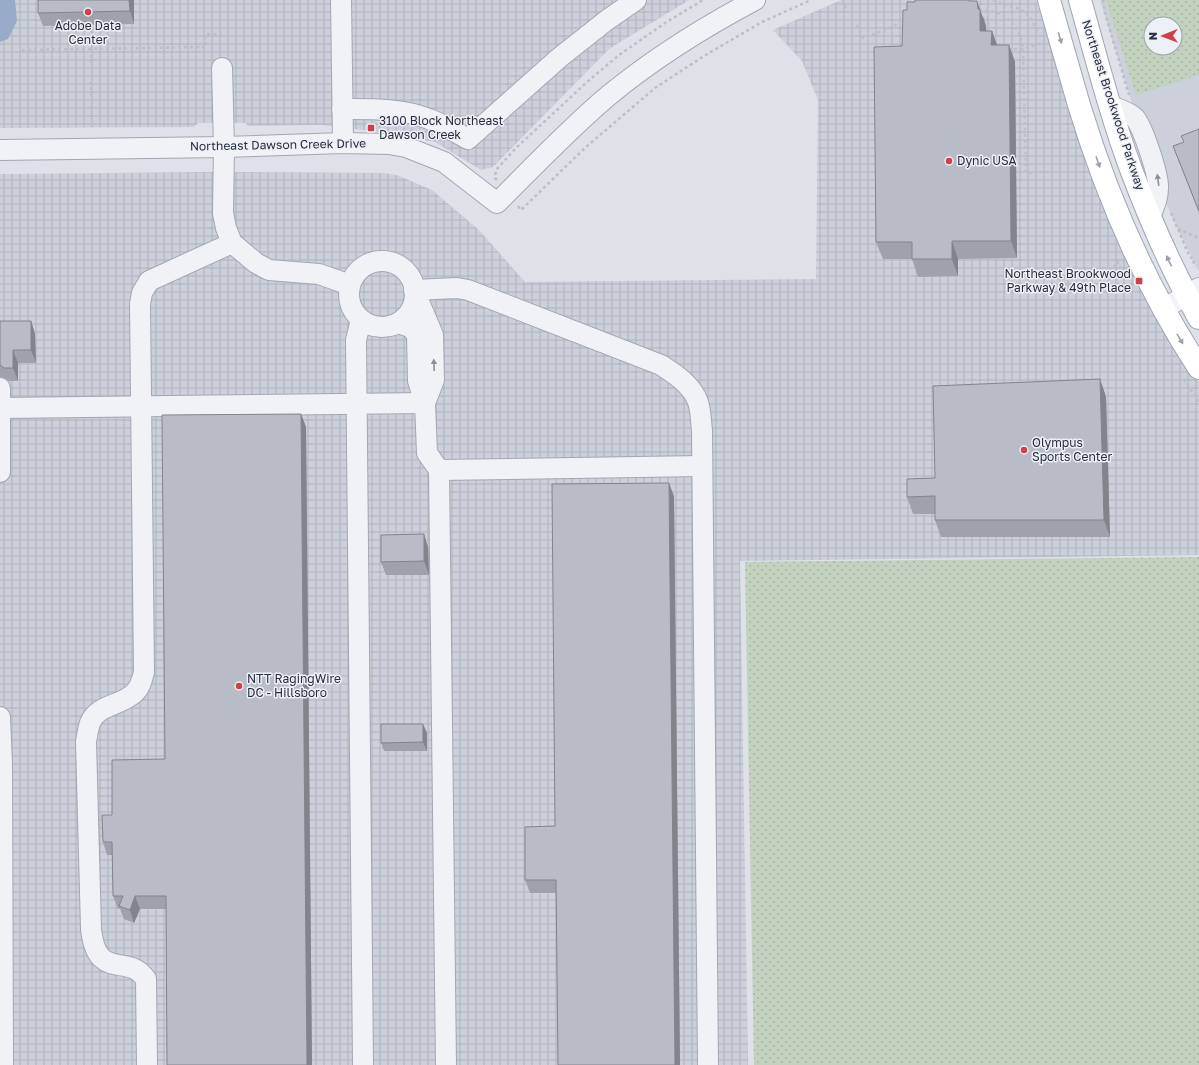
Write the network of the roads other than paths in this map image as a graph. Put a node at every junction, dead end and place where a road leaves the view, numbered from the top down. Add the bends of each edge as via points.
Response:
1 (341, 0) edge
2 (636, 0) edge
3 (755, 0) edge
4 (1050, 0) edge
5 (1080, 0) edge
6 (222, 68) dead end
7 (342, 109) junction
8 (343, 143) junction
9 (224, 147) junction
10 (0, 150) edge
11 (232, 243) junction
12 (350, 285) junction
13 (414, 290) junction
14 (1193, 292) edge
15 (1163, 309) junction
16 (1199, 318) edge
17 (361, 320) junction
18 (398, 323) junction
19 (1199, 368) edge
20 (0, 388) edge
21 (425, 403) junction
22 (356, 404) junction
23 (140, 406) junction
24 (1, 408) edge
25 (702, 466) junction
26 (439, 470) junction
27 (0, 472) edge
28 (0, 717) edge
29 (4, 1065) edge
30 (147, 1065) edge
31 (363, 1065) edge
32 (446, 1065) edge
33 (708, 1065) edge

1 - 7 street
2 - 7 street via 559,58 468,139 429,119 410,114 388,110
3 - 8 street, Northeast Dawson Creek Drive via 680,44 609,95 564,135 497,203 444,162 426,154 389,144
4 -> 15 main road via 1079,106 1105,180
14 -> 5 main road, Northeast Brookwood Parkway via 1150,217 1132,171
6 - 9 street
7 - 8 street
8 - 9 street, Northeast Dawson Creek Drive
9 - 10 street, Northeast Dawson Creek Drive
9 - 11 street via 223,213
11 - 12 street via 246,256 269,270 318,274
11 - 23 street via 149,281 142,293
12 - 13 street via 356,273 365,265 378,261 391,262 402,268 410,278
12 - 17 street via 349,298 353,310
13 - 18 street via 413,303
21 -> 13 street via 434,380 433,335
13 - 25 street via 468,290 661,365 680,378 698,402 702,431
14 - 15 street
14 - 16 main road, Northeast Brookwood Parkway
15 -> 19 main road
17 - 18 street via 373,326 385,327
17 - 22 street via 356,340
18 - 21 street via 410,327 417,334 418,381
20 - 24 street
21 - 22 street
21 - 26 street via 427,453
22 - 23 street
22 - 31 street
23 - 24 street
23 - 30 street via 144,672 134,694 108,706 90,723 86,756 92,940 103,960 133,968 146,980
24 - 27 street
25 - 26 street
25 - 33 street
26 - 32 street
28 - 29 street

